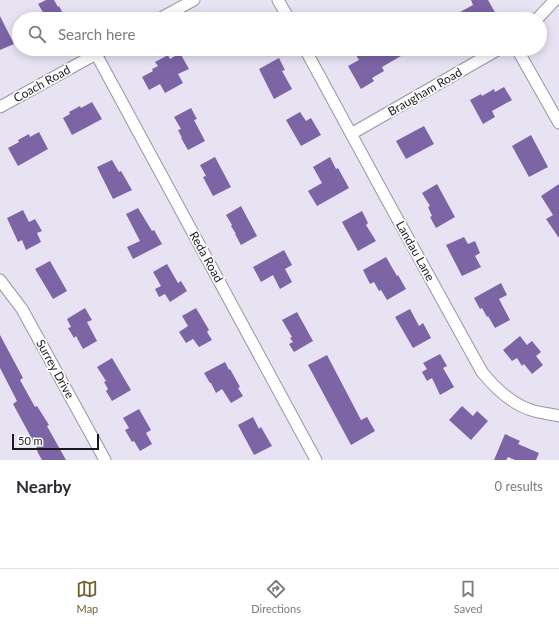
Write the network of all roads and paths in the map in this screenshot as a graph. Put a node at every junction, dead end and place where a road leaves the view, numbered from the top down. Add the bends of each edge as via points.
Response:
1 (194, 0) edge
2 (278, 0) edge
3 (555, 0) edge
4 (172, 12) edge
5 (285, 12) edge
6 (544, 12) edge
7 (93, 56) edge
8 (102, 56) edge
9 (309, 56) edge
10 (487, 56) edge
11 (520, 56) edge
12 (0, 108) edge
13 (559, 124) edge
14 (351, 134) junction
15 (0, 280) edge
16 (559, 416) edge
17 (105, 460) edge
18 (316, 460) edge

1 - 4 street
2 - 5 street
3 - 6 street
7 - 12 street, Coach Road
8 - 18 street, Reda Road
9 - 14 street, Landau Lane
10 - 14 street, Braugham Road
11 - 13 street
14 - 16 street, Landau Lane via 482,372 500,391 523,406
15 - 17 street, Surrey Drive via 22,310

